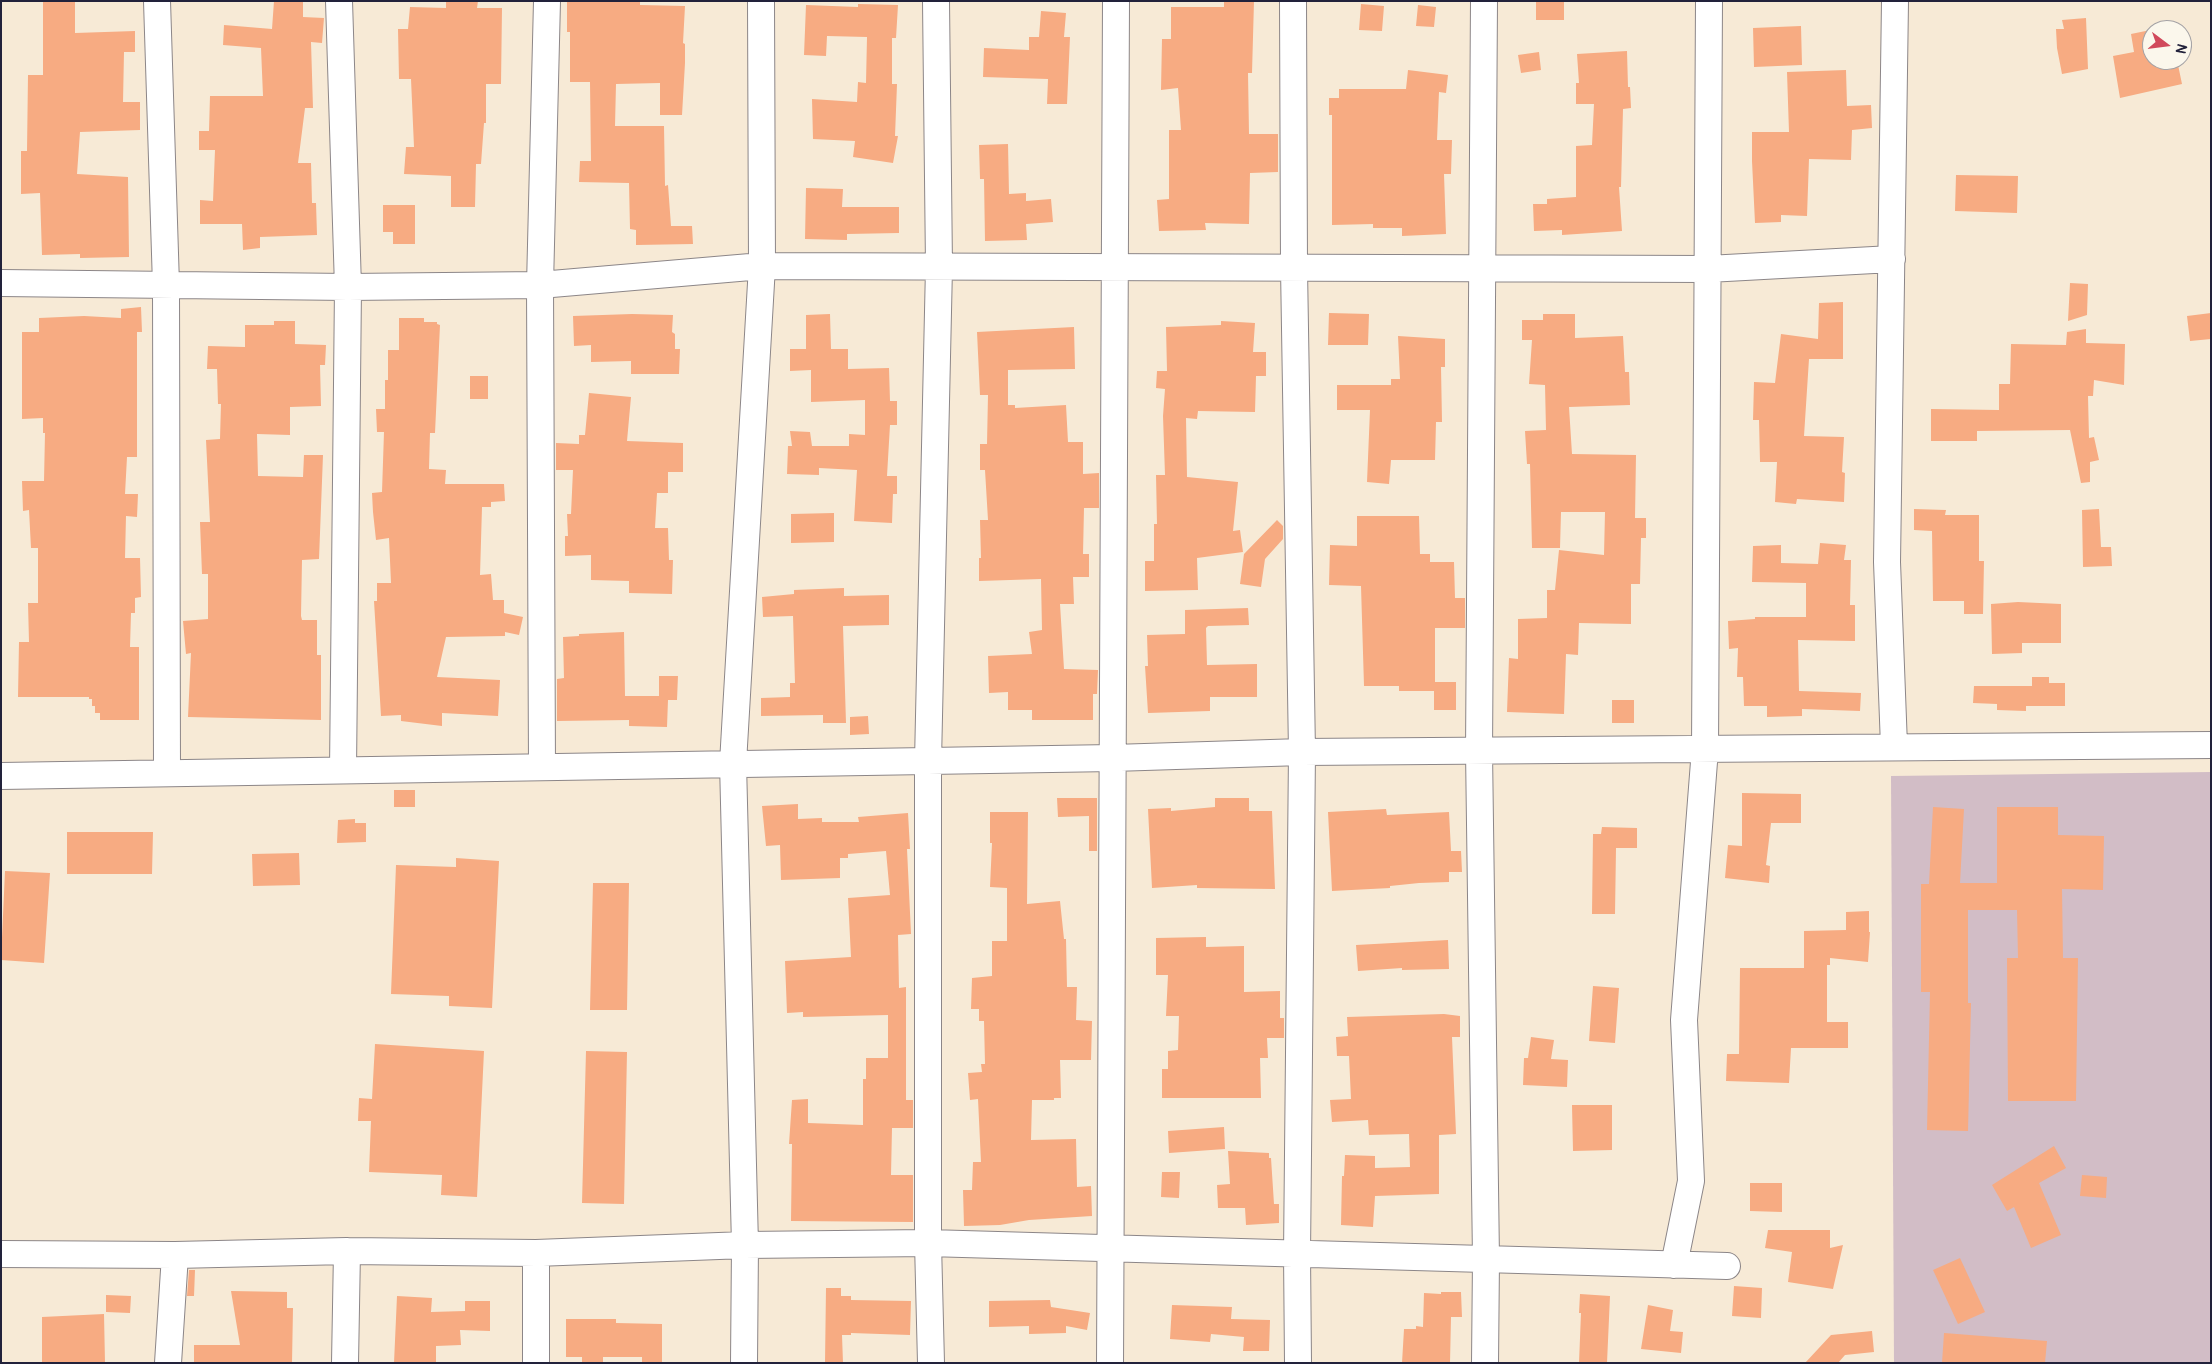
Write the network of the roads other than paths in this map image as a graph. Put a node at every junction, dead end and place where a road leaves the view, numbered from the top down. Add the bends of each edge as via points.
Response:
1 (157, 1) edge
2 (339, 1) edge
3 (547, 1) edge
4 (761, 1) edge
5 (936, 1) edge
6 (1116, 1) edge
7 (1293, 1) edge
8 (1484, 1) edge
9 (1708, 1) edge
10 (1895, 1) edge
11 (1892, 259) junction
12 (762, 266) junction
13 (939, 267) junction
14 (1114, 268) junction
15 (1294, 268) junction
16 (1483, 269) junction
17 (1708, 269) junction
18 (1, 283) edge
19 (166, 285) junction
20 (540, 285) junction
21 (348, 287) junction
22 (2211, 745) edge
23 (1894, 746) junction
24 (1705, 749) junction
25 (1479, 751) junction
26 (1302, 752) junction
27 (1114, 758) junction
28 (928, 761) junction
29 (733, 763) junction
30 (542, 767) junction
31 (344, 770) junction
32 (167, 773) junction
33 (1, 776) edge
34 (928, 1243) junction
35 (745, 1245) junction
36 (1110, 1248) junction
37 (347, 1251) junction
38 (536, 1253) junction
39 (1, 1254) edge
40 (1297, 1254) junction
41 (175, 1255) junction
42 (1486, 1259) junction
43 (1674, 1265) junction
44 (1727, 1266) dead end
45 (168, 1363) edge
46 (345, 1363) edge
47 (536, 1363) edge
48 (744, 1363) edge
49 (931, 1363) edge
50 (1110, 1363) edge
51 (1298, 1363) edge
52 (1485, 1363) edge

1 - 19 street
2 - 21 street
3 - 20 street
4 - 12 street
5 - 13 street
6 - 14 street
7 - 15 street
8 - 16 street
9 - 17 street
10 - 11 street
11 - 17 street
11 - 23 street via 1888,562
12 - 13 street
12 - 20 street
12 - 29 street
13 - 14 street
13 - 28 street
14 - 15 street
14 - 27 street
15 - 16 street
15 - 26 street
16 - 17 street
16 - 25 street
17 - 24 street
18 - 19 street
19 - 21 street
19 - 32 street
20 - 21 street
20 - 30 street
21 - 31 street
22 - 23 street
23 - 24 street
24 - 25 street
24 - 43 street via 1684,1020 1691,1181
25 - 26 street
25 - 42 street
26 - 27 street
26 - 40 street
27 - 28 street
27 - 36 street
28 - 29 street
28 - 34 street
29 - 30 street
29 - 35 street
30 - 31 street
31 - 32 street
32 - 33 street
34 - 35 street
34 - 36 street
34 - 49 street
35 - 38 street
35 - 48 street
36 - 40 street
36 - 50 street
37 - 38 street
37 - 41 street
37 - 46 street
38 - 47 street
39 - 41 street
40 - 42 street
40 - 51 street
41 - 45 street
42 - 43 street
42 - 52 street
43 - 44 street

